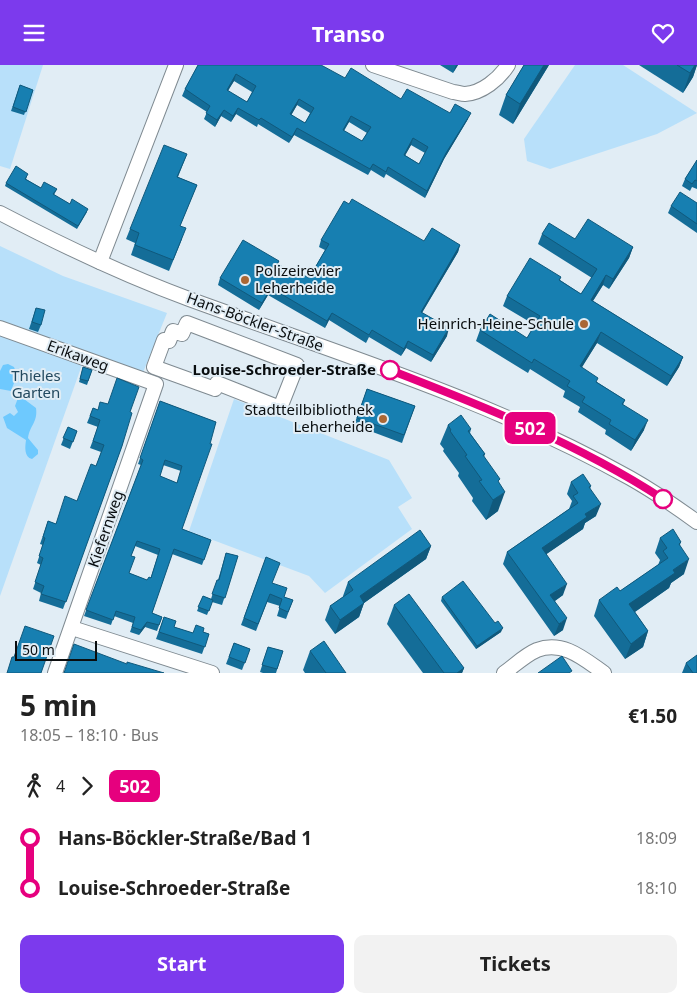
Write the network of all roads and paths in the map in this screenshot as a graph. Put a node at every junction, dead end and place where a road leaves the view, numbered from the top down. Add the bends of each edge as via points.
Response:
1 (176, 65) edge
2 (373, 65) edge
3 (508, 65) edge
4 (0, 213) edge
5 (100, 262) junction
6 (0, 328) edge
7 (156, 384) joint
8 (284, 396) joint
9 (697, 522) edge
10 (72, 628) junction
11 (55, 673) edge
12 (212, 673) edge
13 (504, 673) edge
14 (604, 673) edge

1 - 5 street
2 - 3 street via 465,94 493,82
4 - 5 street, Hans-Böckler-Straße
5 - 9 street, Hans-Böckler-Straße via 188,299 377,366 506,417 630,478
6 - 7 street, Erikaweg
7 - 10 street, Kiefernweg
8 - 8 street via 280,408 218,383 215,389 154,367 164,339 169,341 173,331 182,334 187,323 297,365
10 - 11 street, Kiefernweg
10 - 12 street
13 - 14 street via 536,651 550,647 570,650

